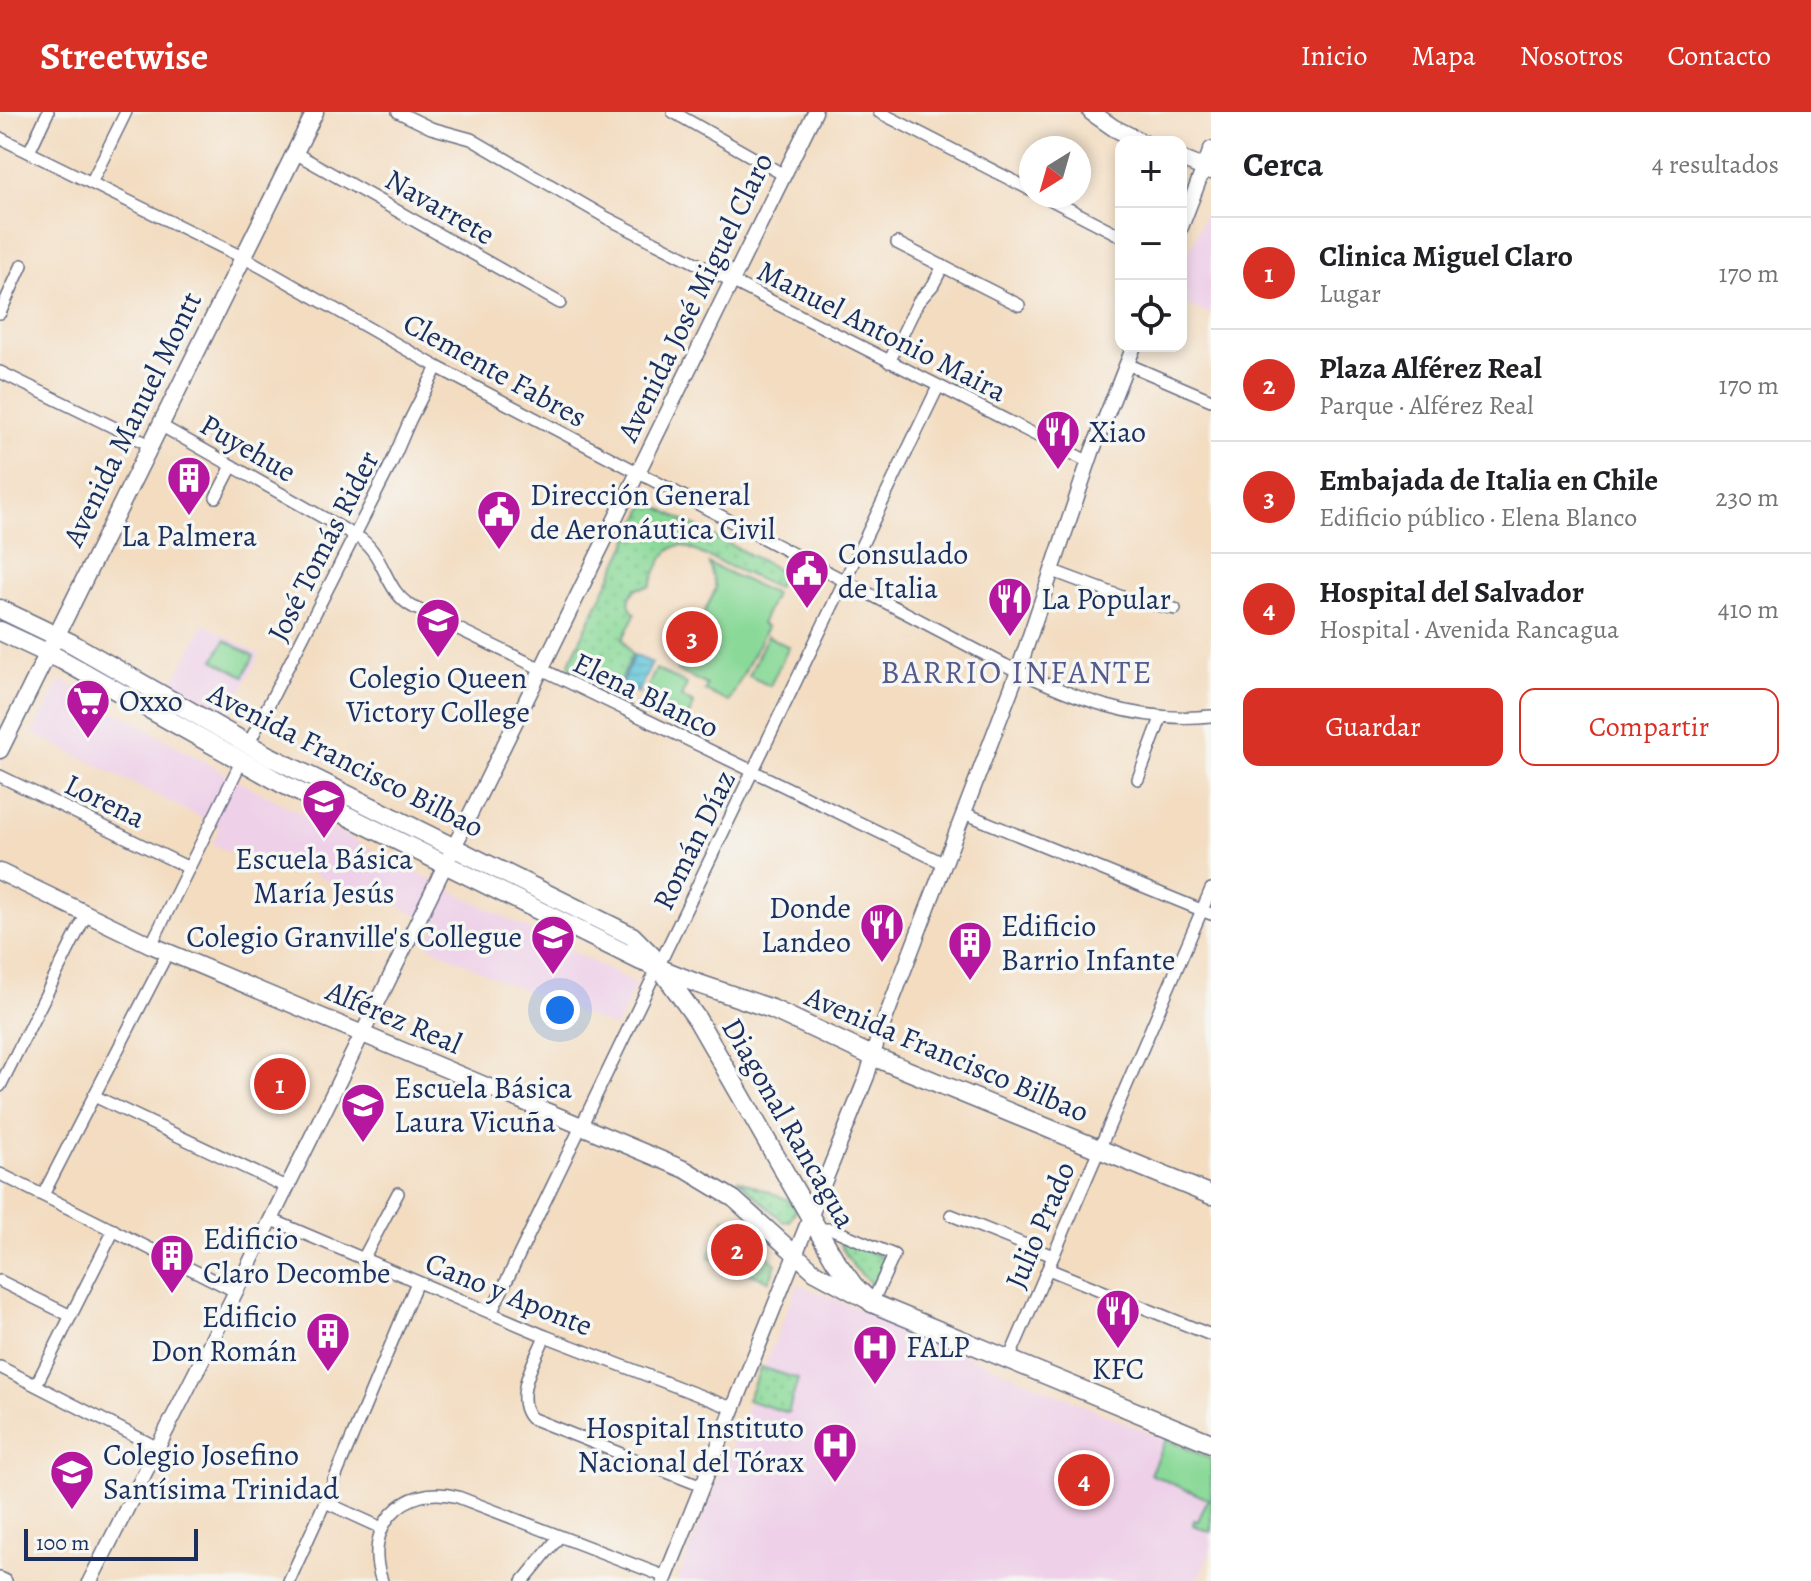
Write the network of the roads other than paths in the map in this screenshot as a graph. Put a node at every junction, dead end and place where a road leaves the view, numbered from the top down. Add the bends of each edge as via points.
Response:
1 (48, 112) edge
2 (126, 112) edge
3 (315, 112) edge
4 (398, 112) edge
5 (673, 112) edge
6 (815, 112) edge
7 (879, 112) edge
8 (1091, 112) edge
9 (1130, 136) edge
10 (0, 138) edge
11 (1211, 149) edge
12 (29, 152) junction
13 (295, 153) junction
14 (1187, 162) edge
15 (1207, 170) edge
16 (784, 175) junction
17 (91, 183) junction
18 (1019, 184) edge
19 (1067, 208) edge
20 (1187, 214) edge
21 (1115, 233) edge
22 (897, 243) dead end
23 (243, 258) junction
24 (22, 265) dead end
25 (943, 266) junction
26 (731, 282) junction
27 (560, 303) dead end
28 (1019, 305) dead end
29 (0, 313) edge
30 (1132, 352) edge
31 (889, 362) junction
32 (1127, 364) junction
33 (437, 367) junction
34 (0, 372) edge
35 (938, 387) junction
36 (1211, 400) edge
37 (160, 425) junction
38 (150, 445) junction
39 (1089, 462) junction
40 (232, 466) junction
41 (637, 474) junction
42 (216, 497) dead end
43 (354, 535) junction
44 (1053, 571) junction
45 (845, 582) junction
46 (0, 609) edge
47 (1175, 609) dead end
48 (0, 631) edge
49 (57, 635) junction
50 (48, 652) junction
51 (540, 670) junction
52 (1018, 671) junction
53 (1211, 716) edge
54 (1161, 718) junction
55 (0, 750) edge
56 (244, 753) junction
57 (753, 773) junction
58 (0, 776) edge
59 (1138, 779) dead end
60 (964, 813) junction
61 (453, 848) junction
62 (945, 864) junction
63 (445, 865) junction
64 (189, 868) junction
65 (0, 872) edge
66 (1211, 889) edge
67 (1206, 912) edge
68 (86, 915) junction
69 (151, 945) junction
70 (168, 952) junction
71 (658, 968) junction
72 (361, 1033) junction
73 (872, 1056) junction
74 (0, 1086) edge
75 (94, 1096) junction
76 (580, 1125) junction
77 (1099, 1149) junction
78 (0, 1174) edge
79 (286, 1187) junction
80 (398, 1193) dead end
81 (43, 1195) junction
82 (1211, 1195) edge
83 (951, 1215) dead end
84 (270, 1219) junction
85 (814, 1223) junction
86 (114, 1230) junction
87 (795, 1255) junction
88 (1053, 1256) junction
89 (363, 1259) junction
90 (1048, 1269) junction
91 (0, 1281) edge
92 (417, 1282) junction
93 (235, 1291) junction
94 (872, 1303) junction
95 (491, 1313) junction
96 (71, 1316) junction
97 (1211, 1335) edge
98 (545, 1336) junction
99 (1009, 1359) junction
100 (0, 1367) edge
101 (36, 1385) junction
102 (732, 1408) junction
103 (1211, 1443) edge
104 (158, 1448) junction
105 (702, 1486) junction
106 (325, 1502) junction
107 (382, 1528) junction
108 (559, 1537) junction
109 (0, 1578) edge
110 (665, 1579) edge
111 (6, 1581) edge
112 (90, 1581) edge
113 (289, 1581) edge
114 (382, 1581) edge
115 (523, 1581) edge

1 - 12 street
2 - 17 street
3 - 13 main road, Avenida Manuel Montt
4 - 26 street, Manuel Antonio Maira via 471,139
5 - 16 street
6 - 16 street, Avenida José Miguel Claro
7 - 18 street
8 - 9 main road
10 - 12 street, Clemente Fabres
11 - 15 street
12 - 17 street, Clemente Fabres
13 - 23 main road, Avenida Manuel Montt
13 - 27 street, Navarrete
14 - 15 main road
15 - 20 street
16 - 26 street, Avenida José Miguel Claro
17 - 23 street, Clemente Fabres
19 - 21 street
22 - 25 street
23 - 33 street, Clemente Fabres
23 - 37 main road, Avenida Manuel Montt
24 - 29 street
25 - 28 street
25 - 31 street via 918,302
26 - 31 street, Manuel Antonio Maira
26 - 41 street, Avenida José Miguel Claro
30 - 32 street
31 - 35 street, Manuel Antonio Maira
32 - 36 street
32 - 39 street
33 - 41 street, Clemente Fabres
33 - 43 street, José Tomás Rider
34 - 38 street, Puyehue
35 - 39 street, Manuel Antonio Maira
35 - 45 street, Román Díaz
37 - 38 main road, Avenida Manuel Montt
37 - 40 street, Puyehue
38 - 49 main road, Avenida Manuel Montt
39 - 44 street
40 - 42 street
40 - 43 street, Puyehue
41 - 45 street, Clemente Fabres
41 - 51 street, Avenida José Miguel Claro
43 - 51 street, Elena Blanco via 378,555 394,592 405,603
43 - 56 street, José Tomás Rider
44 - 47 street via 1125,598
44 - 52 street
45 - 52 street, Clemente Fabres
45 - 57 street, Román Díaz
46 - 49 main road, Avenida Francisco Bilbao
48 - 50 main road, Avenida Francisco Bilbao
49 - 50 main road, Avenida Manuel Montt
49 - 56 main road, Avenida Francisco Bilbao
50 - 55 main road, Avenida Manuel Montt
50 - 56 main road, Avenida Francisco Bilbao
51 - 57 street, Elena Blanco
51 - 61 street, Avenida José Miguel Claro
52 - 54 street, Clemente Fabres via 1091,703
52 - 60 street
53 - 54 street, Clemente Fabres
54 - 59 street
56 - 61 main road, Avenida Francisco Bilbao
56 - 63 main road, Avenida Francisco Bilbao
56 - 64 street, José Tomás Rider
57 - 62 street, Elena Blanco
57 - 71 street, Román Díaz
58 - 64 street, Lorena
60 - 62 street
60 - 67 street
61 - 63 street, Avenida José Miguel Claro
61 - 71 main road, Avenida Francisco Bilbao via 632,936
62 - 73 street
63 - 71 main road, Avenida Francisco Bilbao
63 - 72 street, Avenida José Miguel Claro
64 - 69 street, José Tomás Rider
65 - 68 main road, Alférez Real
66 - 67 street, Julio Prado
67 - 77 street, Julio Prado
68 - 69 main road, Alférez Real
68 - 74 street
69 - 70 main road, Alférez Real
70 - 72 main road, Alférez Real
70 - 75 street
71 - 73 main road, Avenida Francisco Bilbao via 772,1009
71 - 76 street, Román Díaz
71 - 85 main road, Diagonal Rancagua via 697,1019
72 - 76 main road, Alférez Real
72 - 79 street, Avenida José Miguel Claro
73 - 77 main road, Avenida Francisco Bilbao
73 - 85 street
75 - 79 street
75 - 81 street
76 - 87 main road, Alférez Real via 716,1186
76 - 95 street, Román Díaz
77 - 82 main road, Avenida Francisco Bilbao
77 - 88 street, Julio Prado
78 - 81 street
79 - 84 street, Avenida José Miguel Claro
80 - 89 street
81 - 86 street
83 - 88 street
84 - 89 street, Cano y Aponte
84 - 93 street, Avenida José Miguel Claro
85 - 87 street
85 - 94 main road, Diagonal Rancagua via 845,1274
85 - 94 street via 894,1255
86 - 93 street
86 - 96 street
87 - 94 main road, Alférez Real
87 - 102 street
88 - 90 street, Julio Prado
89 - 92 street, Cano y Aponte
90 - 97 street
90 - 99 street, Julio Prado
91 - 96 street
92 - 95 street, Cano y Aponte
92 - 106 street
93 - 104 street, Avenida José Miguel Claro
94 - 99 main road
95 - 98 street, Cano y Aponte
96 - 101 street
98 - 102 street, Cano y Aponte
98 - 105 street via 523,1394 524,1410 531,1418
99 - 103 main road
100 - 101 street
101 - 104 street
102 - 105 street
104 - 112 street, Avenida José Miguel Claro
105 - 110 street
106 - 107 street
106 - 113 street
107 - 108 street via 413,1498 447,1494
107 - 114 street via 377,1557
108 - 110 street
108 - 115 street
109 - 111 street

